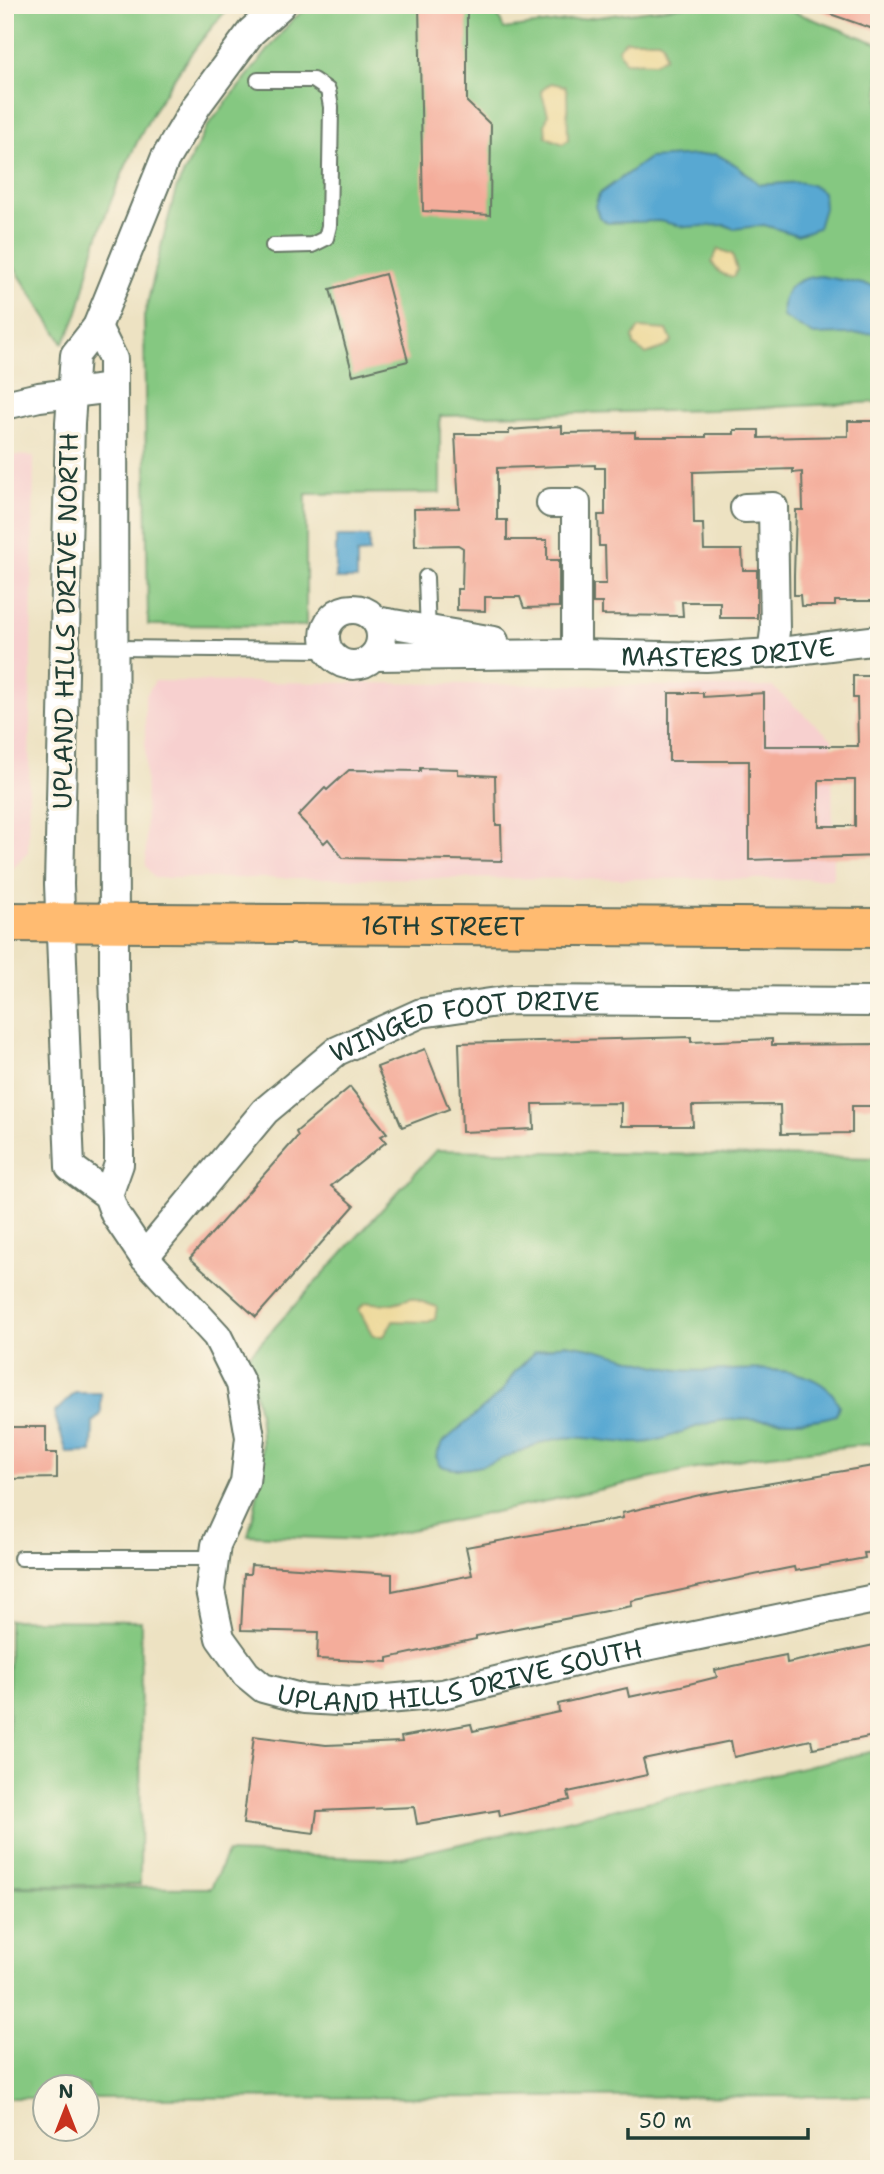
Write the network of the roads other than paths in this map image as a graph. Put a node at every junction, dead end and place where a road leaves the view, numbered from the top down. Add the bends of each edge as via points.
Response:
1 (281, 5) edge
2 (258, 80) dead end
3 (273, 246) dead end
4 (97, 327) junction
5 (113, 388) junction
6 (71, 392) junction
7 (5, 405) edge
8 (551, 503) dead end
9 (745, 508) dead end
10 (426, 577) dead end
11 (376, 621) junction
12 (879, 640) edge
13 (428, 644) junction
14 (114, 648) junction
15 (328, 650) junction
16 (772, 653) junction
17 (576, 654) junction
18 (374, 656) junction
19 (5, 922) edge
20 (60, 922) junction
21 (114, 922) junction
22 (879, 928) edge
23 (879, 1002) edge
24 (108, 1195) junction
25 (144, 1257) junction
26 (22, 1558) dead end
27 (214, 1558) junction
28 (879, 1598) edge

1 - 4 street, UPLAND HILLS DRIVE NORTH via 251,32 197,104 165,159
2 - 3 lane via 313,80 328,90 331,107 326,238 312,245
4 - 5 street, UPLAND HILLS DRIVE NORTH via 113,359
4 - 6 street, UPLAND HILLS DRIVE NORTH via 75,355
5 - 6 street
5 - 14 street, UPLAND HILLS DRIVE NORTH
6 - 7 street
6 - 20 street, UPLAND HILLS DRIVE NORTH
8 - 17 street via 576,503
9 - 16 street via 773,507
10 - 13 lane
11 - 13 street, MASTERS DRIVE
11 - 15 street, MASTERS DRIVE via 362,610 343,611 329,623
11 - 18 street via 381,639
12 - 16 street, MASTERS DRIVE
13 - 17 street, MASTERS DRIVE
13 - 18 street, MASTERS DRIVE
14 - 15 lane
14 - 21 street, UPLAND HILLS DRIVE NORTH
15 - 18 street, MASTERS DRIVE via 349,665
16 - 17 street, MASTERS DRIVE via 706,657
19 - 20 main road, 16TH STREET
20 - 21 main road, 16TH STREET
20 - 24 street, UPLAND HILLS DRIVE SOUTH via 70,1167
21 - 22 main road, 16TH STREET
21 - 24 street via 119,1164
23 - 25 street, WINGED FOOT DRIVE via 512,1000 421,1013 337,1051 265,1111
24 - 25 street, UPLAND HILLS DRIVE SOUTH
25 - 27 street, UPLAND HILLS DRIVE SOUTH via 217,1336 242,1384 250,1437 245,1482
26 - 27 lane
27 - 28 street, UPLAND HILLS DRIVE SOUTH via 210,1590 220,1638 246,1674 263,1688 304,1699 354,1702 442,1694 612,1653

